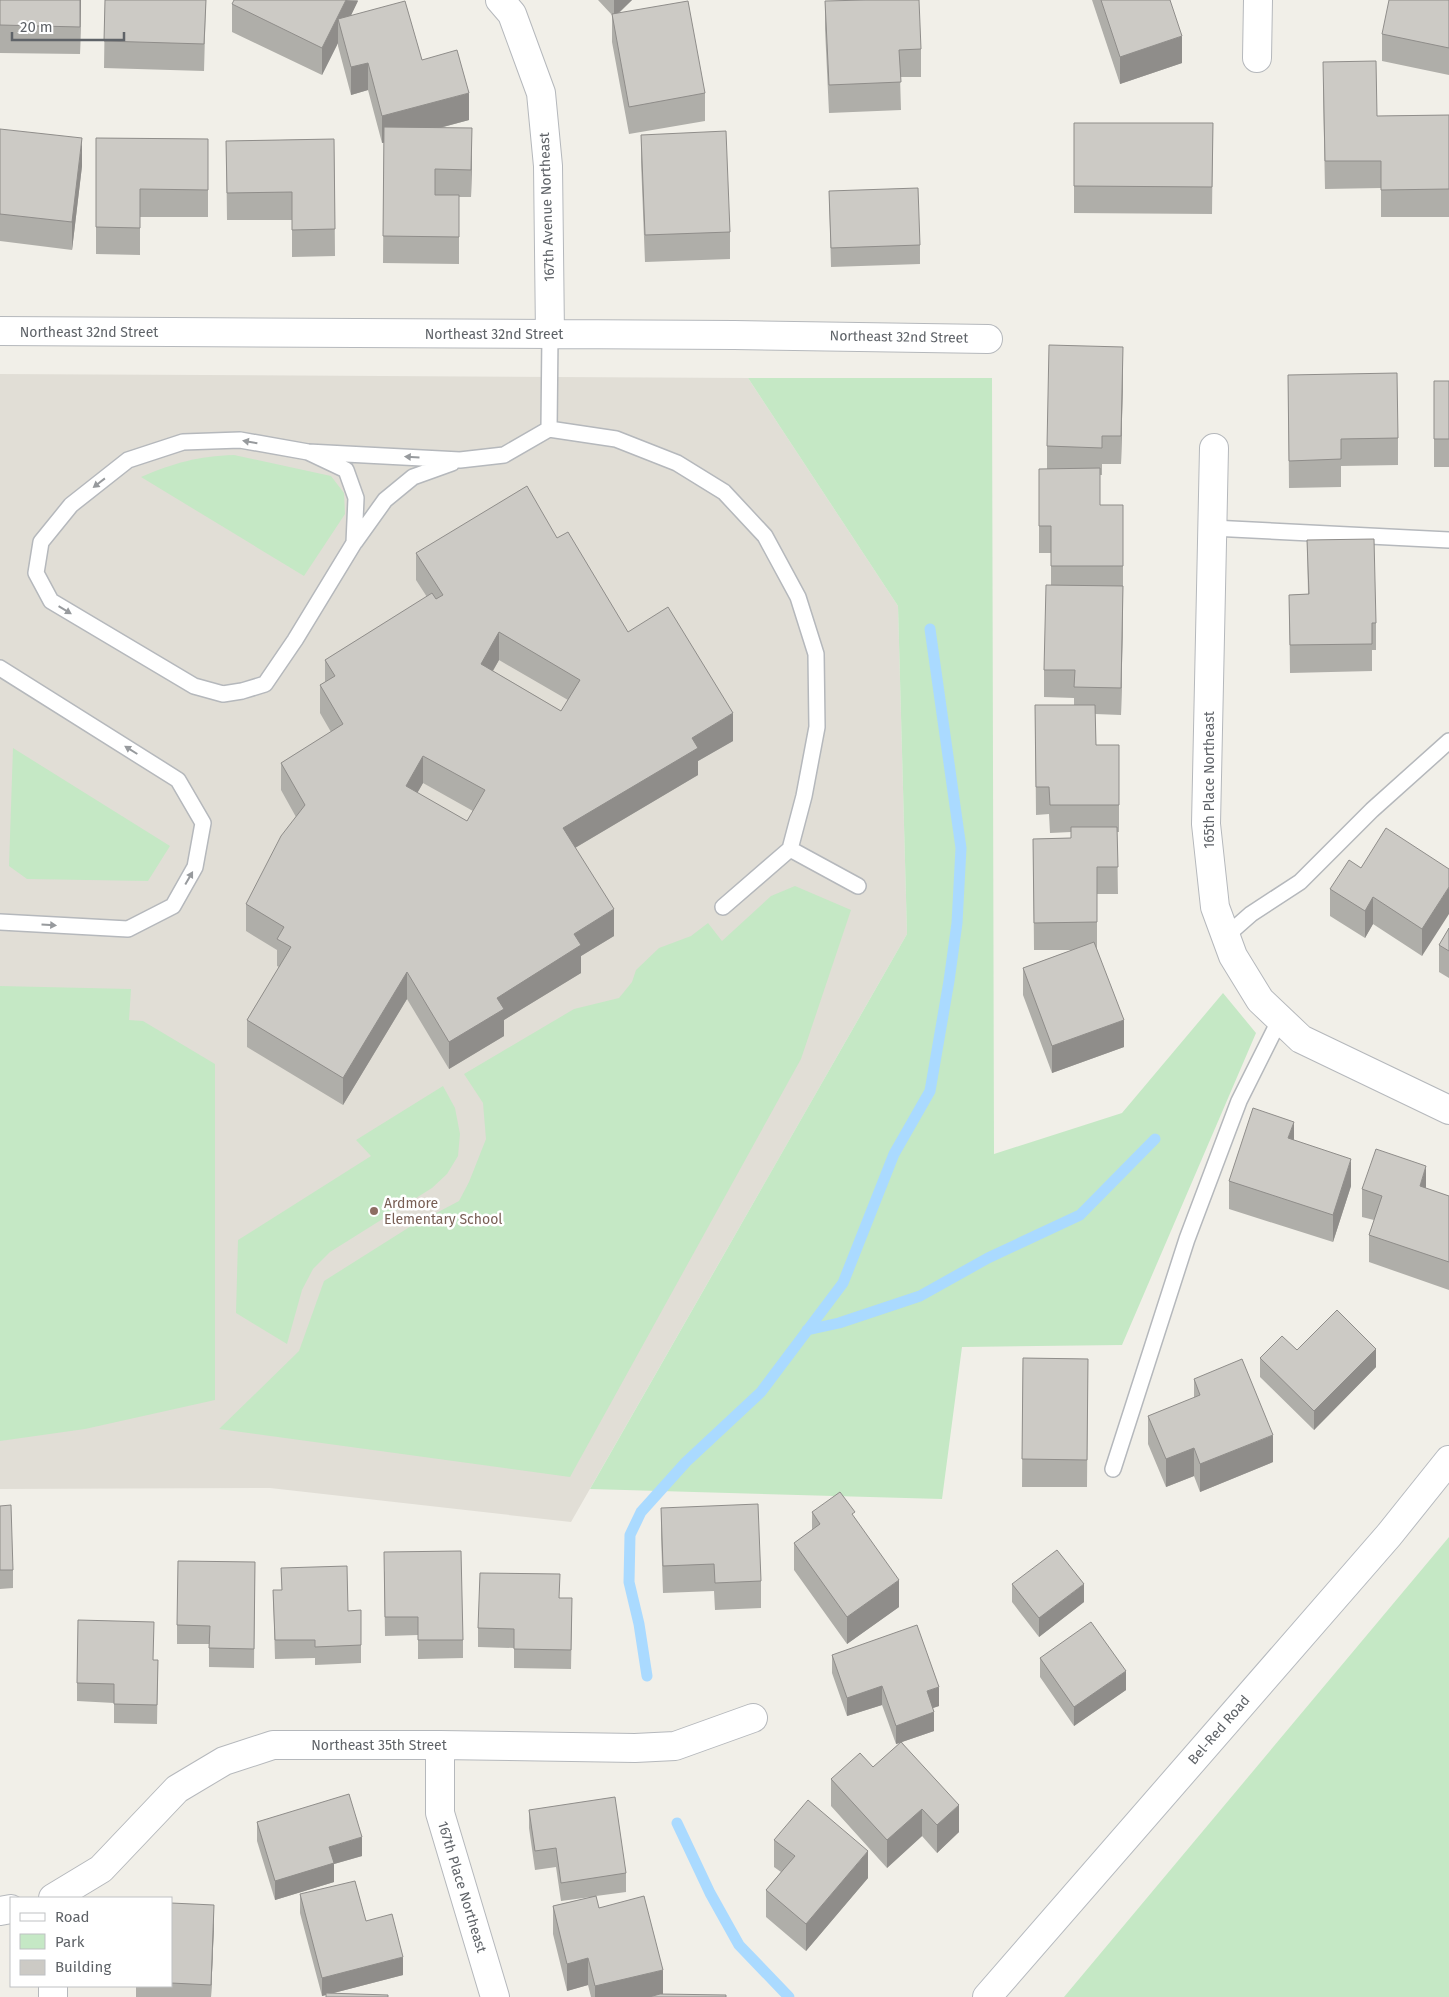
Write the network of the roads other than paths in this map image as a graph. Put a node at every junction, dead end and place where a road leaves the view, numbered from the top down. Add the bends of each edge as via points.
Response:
1 (500, 0) edge
2 (1258, 0) edge
3 (1257, 58) dead end
4 (0, 331) edge
5 (550, 335) junction
6 (988, 338) dead end
7 (549, 429) junction
8 (1214, 448) dead end
9 (308, 452) junction
10 (460, 460) junction
11 (1212, 528) junction
12 (1449, 540) edge
13 (354, 543) junction
14 (0, 668) edge
15 (1449, 741) edge
16 (790, 849) junction
17 (858, 886) dead end
18 (723, 907) dead end
19 (0, 922) edge
20 (1226, 936) junction
21 (1280, 1019) junction
22 (1449, 1110) edge
23 (1449, 1460) edge
24 (1113, 1469) dead end
25 (752, 1718) dead end
26 (440, 1745) junction
27 (55, 1897) edge
28 (495, 1997) edge
29 (987, 1997) edge

1 - 5 street, 167th Avenue Northeast via 512,14 541,93 548,166
2 - 3 street
4 - 5 street, Northeast 32nd Street
5 - 6 street, Northeast 32nd Street
5 - 7 lane
7 - 10 lane via 504,455
7 - 16 lane via 616,439 677,463 724,492 765,536 798,597 816,654 817,727
8 - 11 street, 165th Place Northeast
10 -> 9 lane
9 - 13 lane via 346,470 356,498
9 -> 13 lane via 240,440 183,442 128,460 71,505 41,542 36,572 51,601 194,686 223,694 266,684
10 - 13 lane via 413,477 384,500
11 - 12 lane
11 - 20 street, 165th Place Northeast via 1206,824 1215,907
19 -> 14 lane via 128,929 173,906 195,868 203,823 178,780
15 - 20 lane via 1372,810 1300,882 1251,914
16 - 17 lane
16 - 18 lane
20 - 21 street, 165th Place Northeast via 1233,956 1260,1000
21 - 22 street, 165th Place Northeast via 1301,1039
21 - 24 lane via 1239,1101 1187,1239
23 - 29 street, Bel-Red Road via 1389,1535
25 - 26 street, Northeast 35th Street via 675,1746
26 - 27 street, Northeast 35th Street via 273,1745 224,1760 177,1789 101,1869
26 - 28 street, 167th Place Northeast via 440,1813

